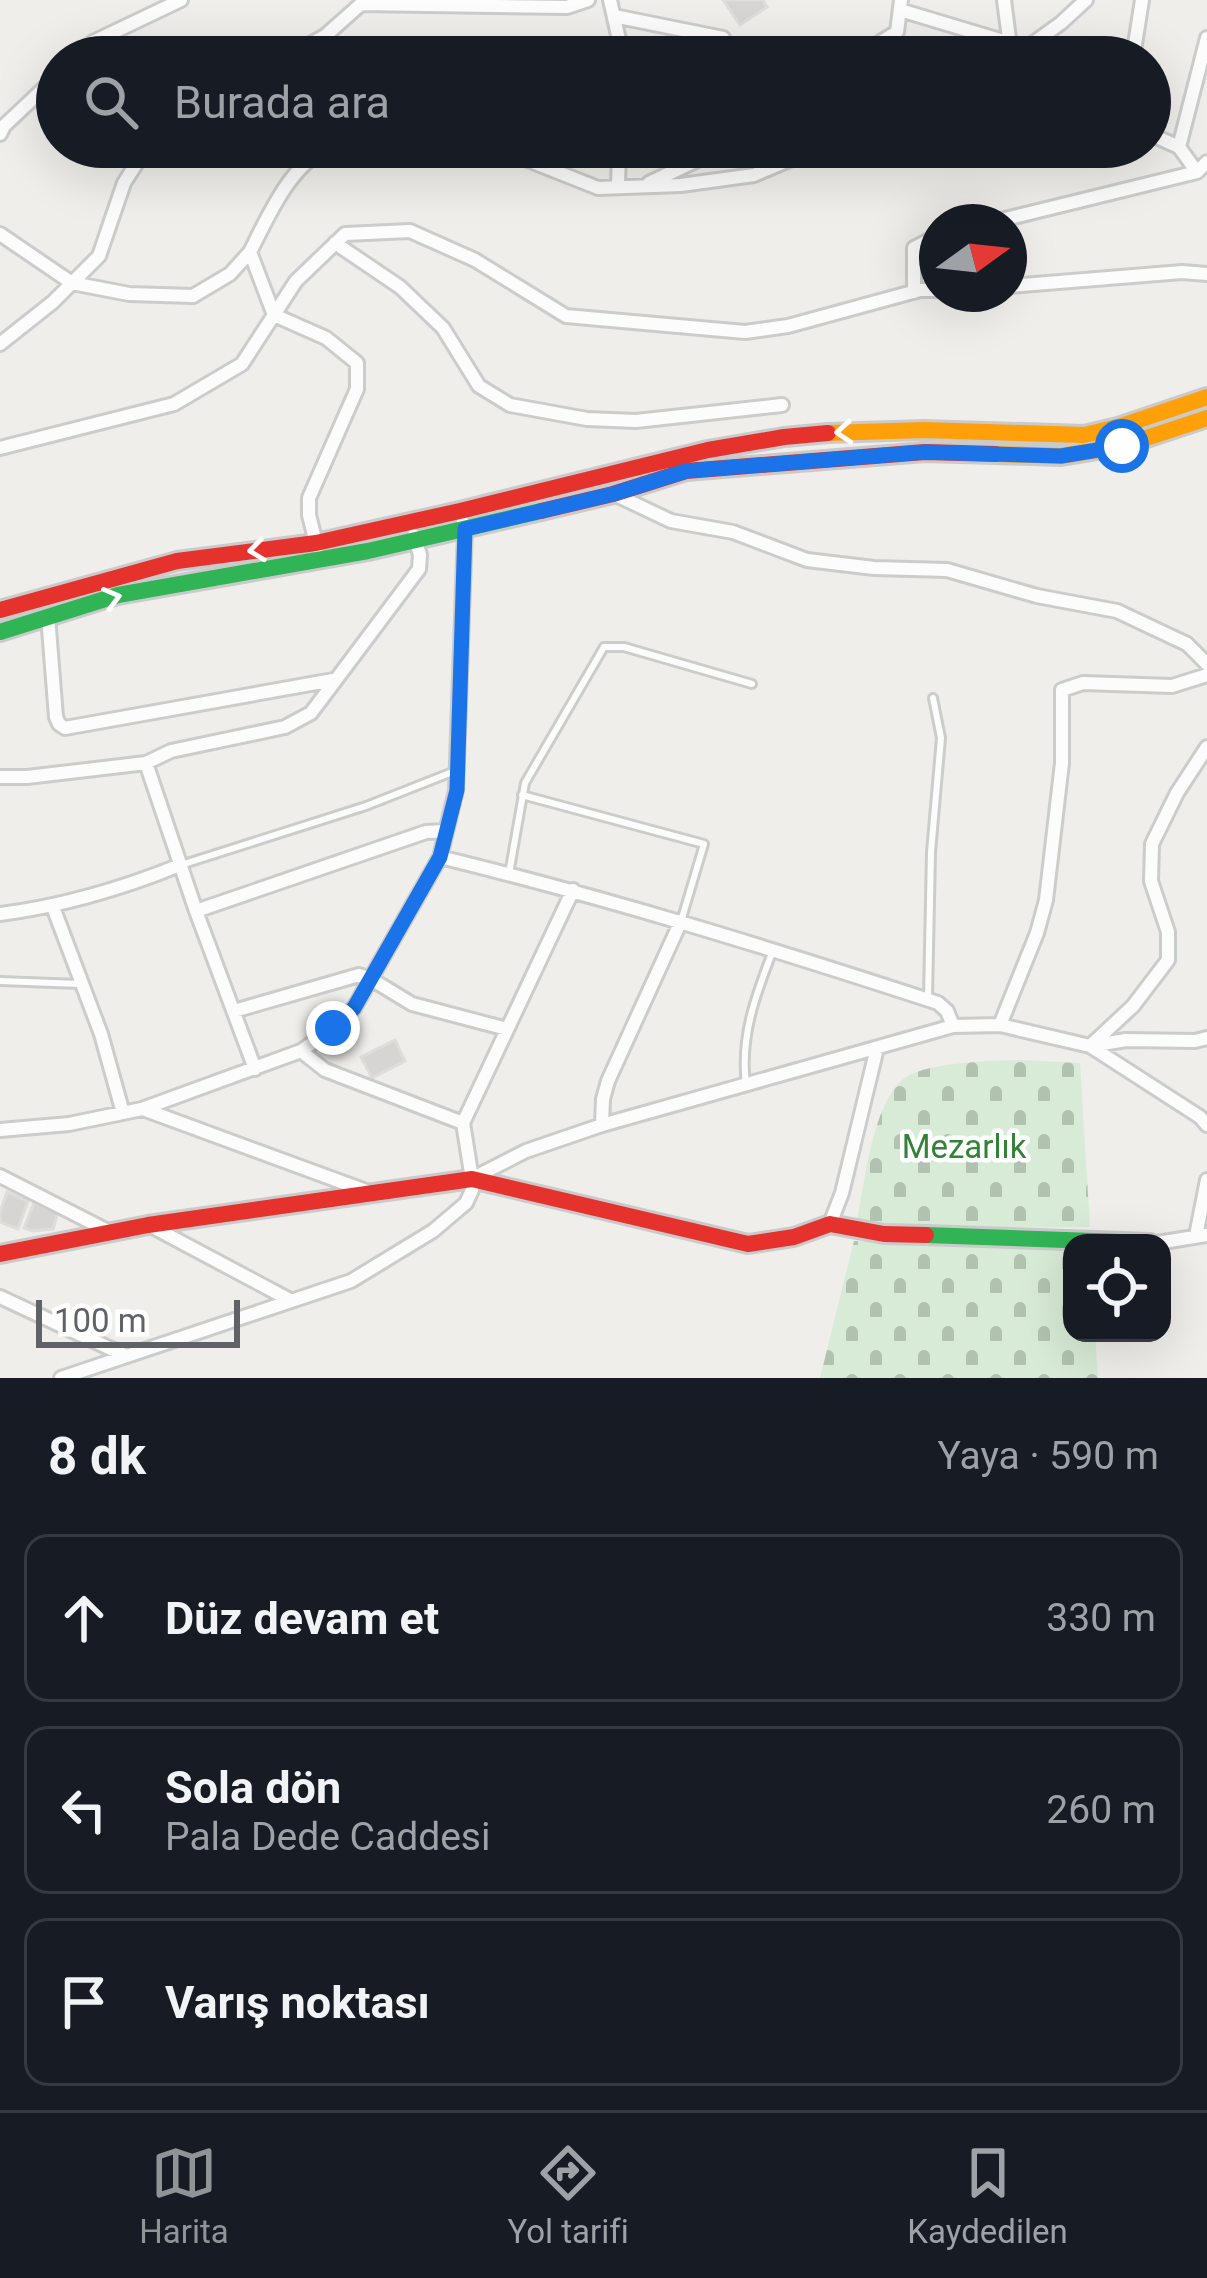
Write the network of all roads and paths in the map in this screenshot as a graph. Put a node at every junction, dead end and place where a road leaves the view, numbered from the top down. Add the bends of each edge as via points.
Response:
1 (181, 0) edge
2 (345, 0) edge
3 (588, 0) edge
4 (610, 0) edge
5 (1004, 0) edge
6 (1086, 0) edge
7 (1142, 0) edge
8 (361, 4) junction
9 (901, 5) edge
10 (614, 16) junction
11 (106, 36) edge
12 (325, 36) edge
13 (617, 36) edge
14 (714, 36) edge
15 (891, 36) edge
16 (974, 36) edge
17 (1010, 36) edge
18 (1039, 36) edge
19 (1136, 36) edge
20 (1207, 38) edge
21 (36, 96) edge
22 (1, 128) edge
23 (1171, 143) edge
24 (1179, 147) junction
25 (1202, 167) edge
26 (134, 168) edge
27 (304, 168) edge
28 (548, 168) edge
29 (618, 168) edge
30 (680, 168) edge
31 (772, 168) edge
32 (642, 186) junction
33 (618, 187) junction
34 (1027, 213) edge
35 (0, 234) edge
36 (335, 243) junction
37 (919, 245) edge
38 (250, 253) junction
39 (1207, 274) edge
40 (72, 283) junction
41 (1027, 285) edge
42 (914, 292) junction
43 (919, 292) edge
44 (274, 315) junction
45 (0, 344) edge
46 (1207, 397) edge
47 (782, 405) dead end
48 (1207, 418) edge
49 (0, 448) edge
50 (613, 494) junction
51 (463, 520) junction
52 (413, 531) junction
53 (318, 552) junction
54 (0, 610) edge
55 (48, 616) junction
56 (0, 632) edge
57 (1207, 664) edge
58 (1207, 674) edge
59 (333, 680) junction
60 (752, 684) dead end
61 (933, 698) dead end
62 (1207, 746) edge
63 (146, 763) junction
64 (457, 770) junction
65 (1189, 774) junction
66 (0, 777) edge
67 (1207, 778) edge
68 (522, 794) junction
69 (445, 831) junction
70 (440, 857) junction
71 (180, 865) junction
72 (508, 874) junction
73 (573, 890) junction
74 (53, 907) junction
75 (196, 911) junction
76 (0, 914) edge
77 (681, 921) junction
78 (773, 950) junction
79 (371, 979) junction
80 (0, 980) edge
81 (83, 984) junction
82 (928, 1000) junction
83 (234, 1011) junction
84 (1000, 1025) junction
85 (953, 1026) junction
86 (507, 1029) junction
87 (1207, 1038) edge
88 (1090, 1046) junction
89 (877, 1048) junction
90 (301, 1052) junction
91 (255, 1069) junction
92 (746, 1085) junction
93 (142, 1109) junction
94 (123, 1113) junction
95 (463, 1123) junction
96 (1207, 1125) edge
97 (602, 1126) junction
98 (0, 1130) edge
99 (0, 1176) edge
100 (472, 1179) junction
101 (1207, 1180) edge
102 (369, 1192) junction
103 (148, 1225) junction
104 (830, 1225) junction
105 (108, 1231) junction
106 (1202, 1236) edge
107 (1063, 1240) edge
108 (1171, 1241) edge
109 (0, 1254) edge
110 (0, 1298) edge
111 (290, 1300) junction
112 (125, 1355) junction
113 (61, 1378) edge

1 - 11 street
2 - 8 street
3 - 8 street via 567,7
4 - 10 street
5 - 17 street
6 - 18 street
7 - 19 street
8 - 12 street
9 - 15 street
9 - 16 street
10 - 13 street
10 - 14 street
20 - 24 street
21 - 22 street
23 - 24 street
24 - 25 street
25 - 34 street
26 - 40 street via 98,256
27 - 38 street via 280,193
28 - 33 street via 598,188
29 - 33 street
30 - 32 street
31 - 32 street
32 - 33 street
35 - 40 street
36 - 42 street via 345,234 410,231 566,316 745,332
36 - 44 street
36 - 47 street via 400,287 443,328 479,386 510,405 636,421
37 - 42 street
38 - 40 street via 193,296
38 - 44 street
39 - 41 street
40 - 45 street
42 - 43 street
44 - 49 street via 242,364 174,404
44 - 53 street via 326,338 357,363 357,389 309,498
46 -> 51 street via 1084,435 784,436
48 - 50 street via 1061,456 925,452 686,471
50 - 51 street
50 - 57 street via 671,521 733,532 807,560 947,569 1117,611 1187,644
51 - 52 street
51 - 64 street
52 - 53 street
52 - 59 street via 419,569
53 -> 54 street via 177,561
55 -> 53 street
55 - 56 street
55 - 59 street via 56,717 65,728
58 - 84 street via 1172,686 1083,682 1062,690 1046,900
59 - 63 street via 311,713 285,727
60 - 68 lane via 604,647
61 - 82 lane via 941,738
62 - 65 street
63 - 66 street
63 - 71 street
64 - 69 street
64 - 71 lane
65 - 67 street
65 - 88 street via 1152,844 1150,881 1168,932 1168,960
68 - 72 lane
68 - 77 lane via 704,844
69 - 70 street
69 - 75 street
70 - 72 street
70 - 79 street
71 - 74 street
71 - 75 street
72 - 73 street
73 - 77 street
73 - 86 street
74 - 76 street
74 - 81 street
75 - 83 street
77 - 78 street
77 - 97 street via 608,1081
78 - 82 street
78 - 92 lane via 746,1034
79 - 83 street via 355,976
79 - 86 street via 412,1004
79 - 90 street via 354,1008
80 - 81 lane
81 - 94 street
82 - 85 street via 947,1011
83 - 91 street
84 - 85 street
84 - 88 street
85 - 89 street
86 - 95 street
87 - 88 street
88 - 96 street
89 - 92 street
89 - 104 street
90 - 91 street
90 - 95 street via 325,1070
91 - 93 street
92 - 97 street
93 - 94 street
93 - 102 street
94 - 98 street
95 - 100 street
97 - 100 street
99 - 105 street
100 - 102 street
100 - 104 street via 748,1244
100 - 111 street via 466,1203 433,1231 351,1281
101 - 106 street
102 - 103 street
103 - 105 street
103 - 111 street
104 - 107 street
105 - 109 street
106 - 108 street
110 - 112 street
111 - 112 street
112 - 113 street

